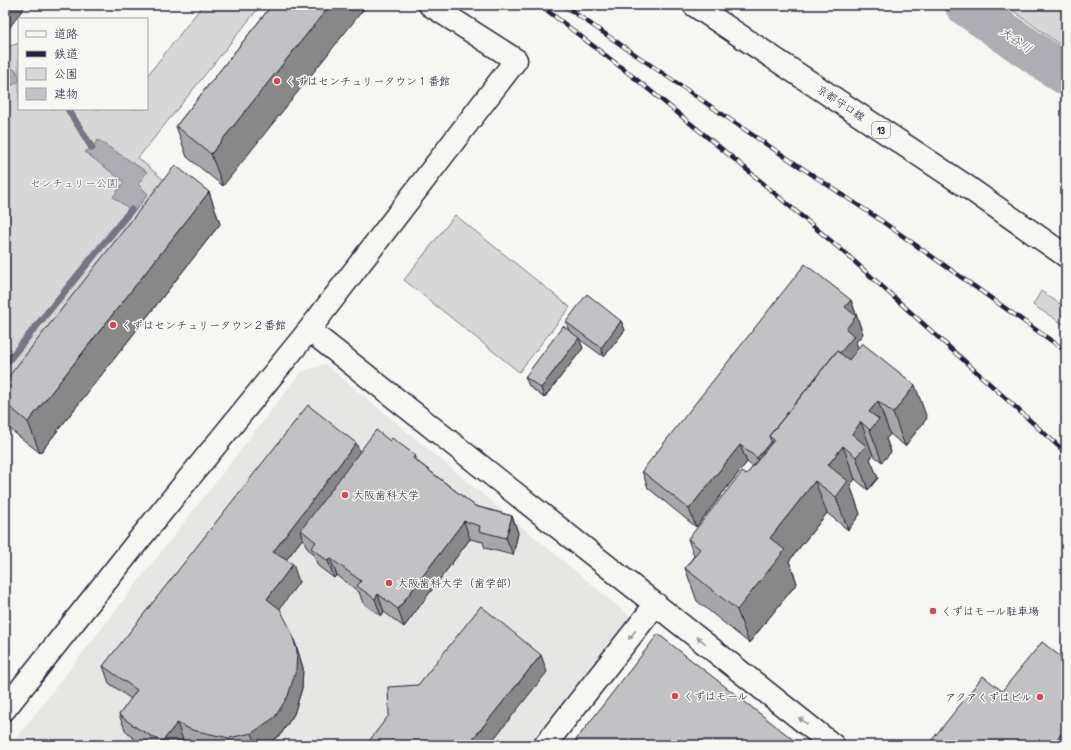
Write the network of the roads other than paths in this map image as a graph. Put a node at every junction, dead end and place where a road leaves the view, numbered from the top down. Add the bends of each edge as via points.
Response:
1 (430, 5) edge
2 (694, 5) edge
3 (1066, 256) edge
4 (309, 330) junction
5 (656, 604) junction
6 (5, 709) edge
7 (546, 745) edge
8 (833, 745) edge

1 - 4 street via 516,60
2 - 3 street, 京都守口線 / 13 via 966,186
4 - 5 street
4 - 6 street
5 -> 7 street
8 -> 5 street

